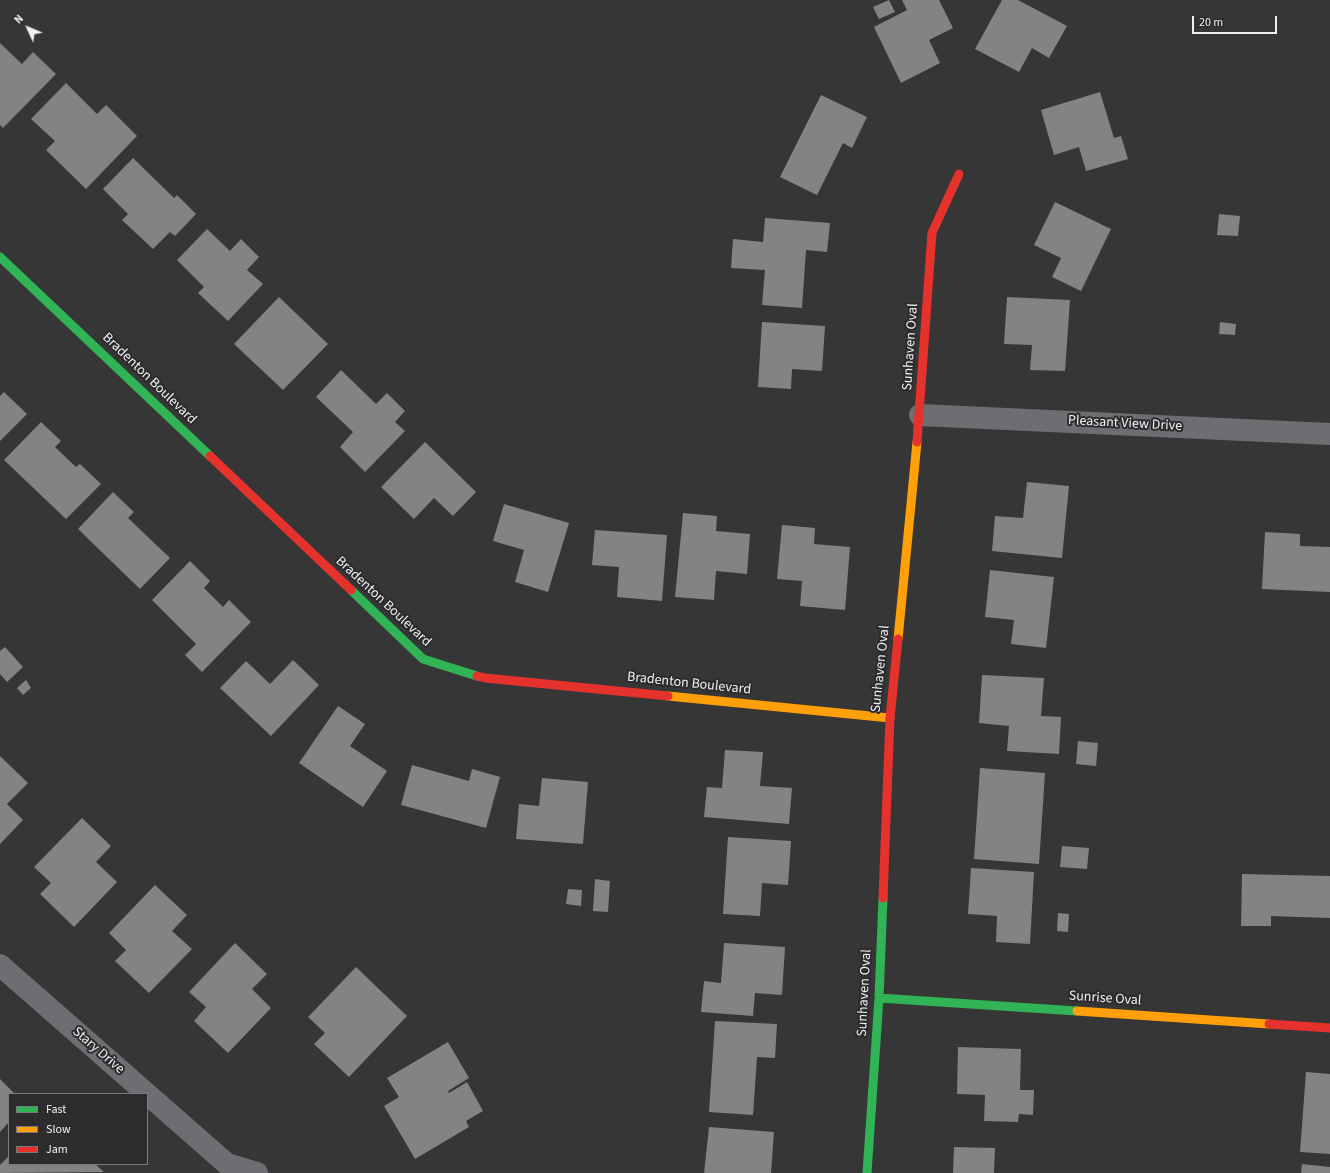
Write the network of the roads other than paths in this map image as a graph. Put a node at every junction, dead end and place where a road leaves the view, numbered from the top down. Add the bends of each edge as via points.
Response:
1 (959, 174) dead end
2 (0, 257) edge
3 (920, 415) junction
4 (1330, 434) edge
5 (890, 718) junction
6 (0, 965) edge
7 (879, 998) junction
8 (1330, 1028) edge
9 (146, 1093) edge
10 (148, 1095) edge
11 (257, 1173) edge
12 (868, 1173) edge

1 - 3 street, Sunhaven Oval via 932,233
2 - 5 street, Bradenton Boulevard via 423,659 485,678
3 - 4 street, Pleasant View Drive
3 - 5 street, Sunhaven Oval
5 - 7 street, Sunhaven Oval
6 - 9 street, Stary Drive
7 - 8 street, Sunrise Oval
7 - 12 street, Sunhaven Oval
10 - 11 street, Stary Drive via 227,1164

